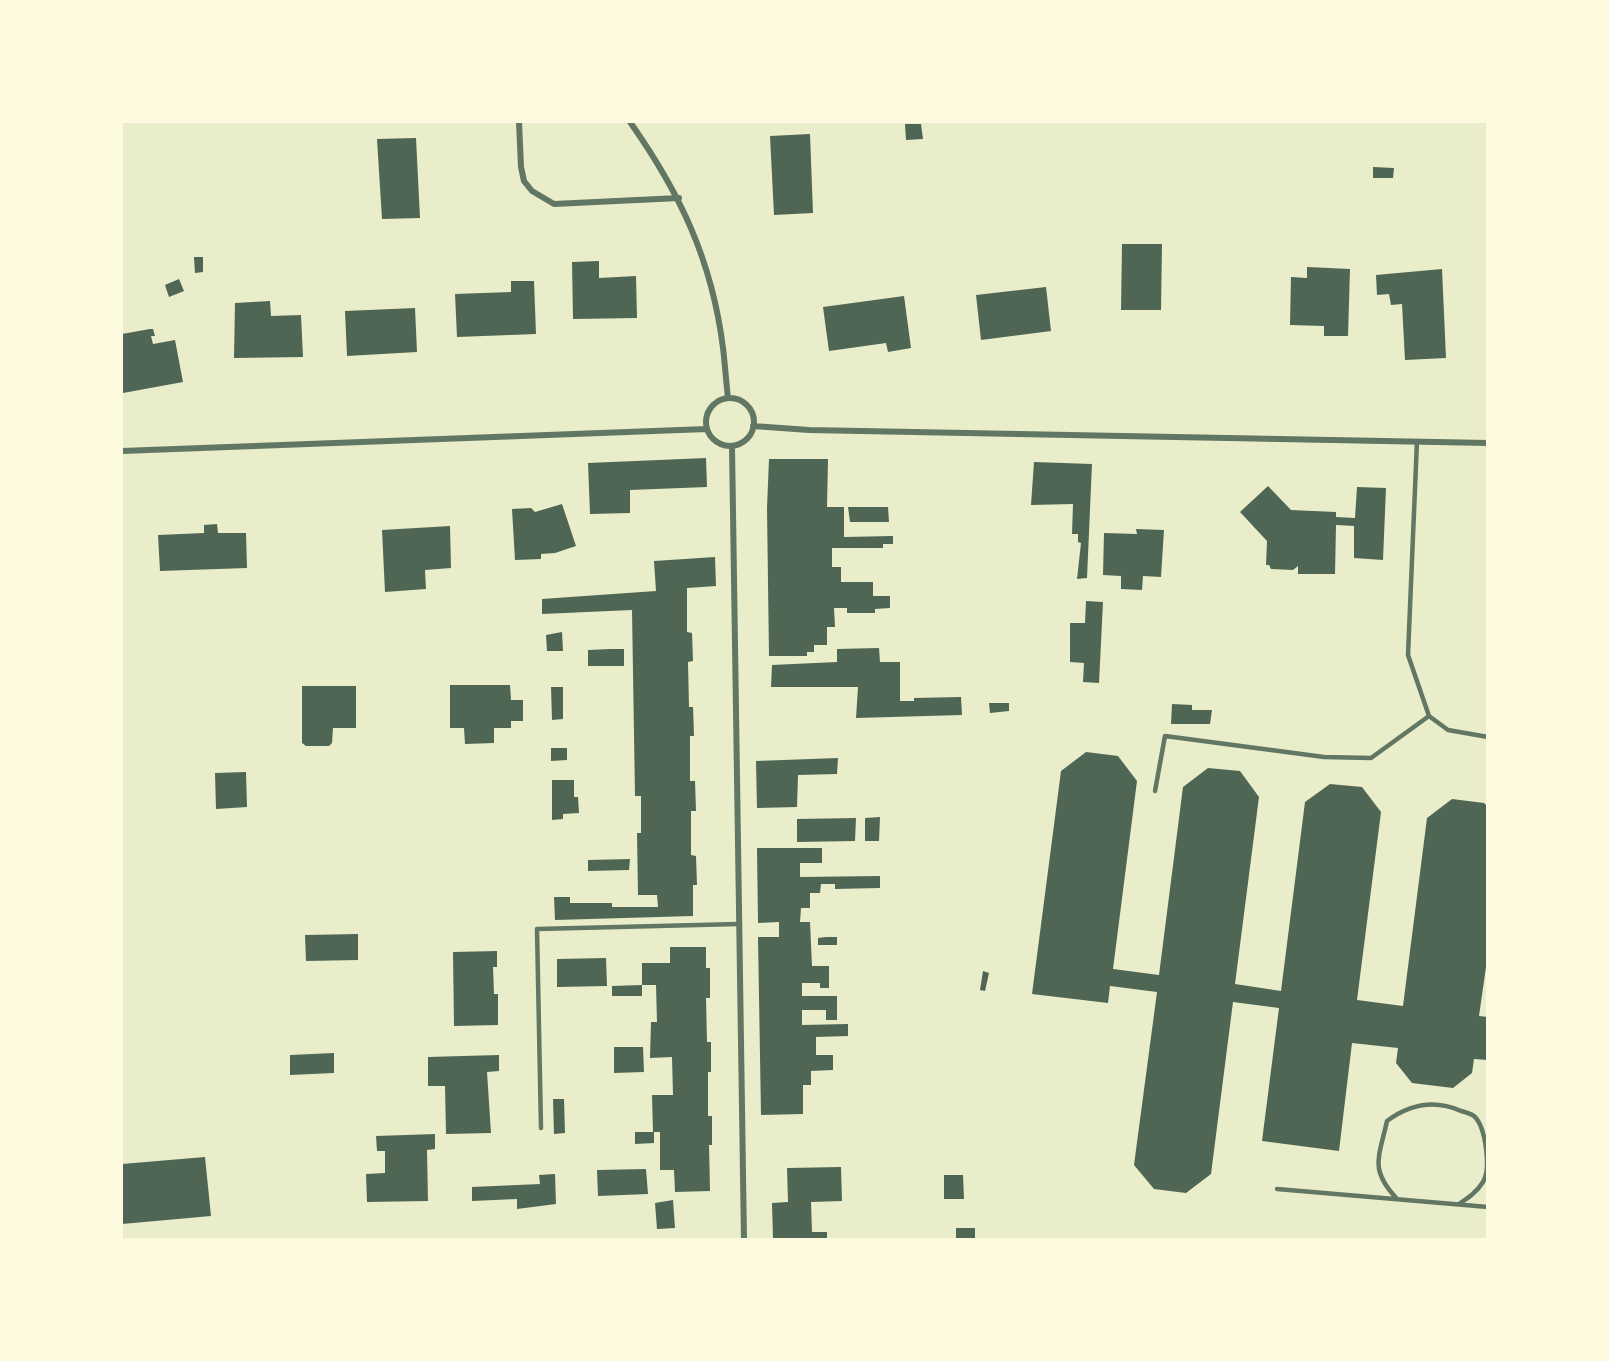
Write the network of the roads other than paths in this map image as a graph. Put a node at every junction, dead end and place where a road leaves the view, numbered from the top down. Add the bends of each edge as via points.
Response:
1 (519, 122) edge
2 (630, 122) edge
3 (679, 198) junction
4 (728, 398) junction
5 (753, 426) junction
6 (707, 429) junction
7 (1417, 441) junction
8 (1488, 443) edge
9 (732, 446) junction
10 (122, 451) edge
11 (1429, 716) junction
12 (1488, 736) edge
13 (1155, 791) dead end
14 (739, 924) junction
15 (541, 1128) dead end
16 (1277, 1189) dead end
17 (1397, 1199) junction
18 (1459, 1204) junction
19 (1488, 1207) edge
20 (744, 1239) edge

1 - 3 street via 524,181 543,199 554,204
2 - 3 street
3 - 4 street via 706,268 723,347
4 - 5 street via 747,406 753,415
4 - 6 street via 710,408
5 - 7 street
5 - 9 street via 742,443
6 - 9 street via 712,438
6 - 10 street
7 - 8 street
7 - 11 lane via 1408,655
9 - 14 street
11 - 12 lane via 1448,730
11 - 13 lane via 1371,758 1324,757 1165,736
14 - 15 lane via 537,929
14 - 20 street
16 - 17 lane
17 - 18 lane
17 - 18 lane via 1381,1182 1378,1164 1387,1121 1404,1108 1448,1105 1474,1116 1485,1133 1484,1180
18 - 19 lane

